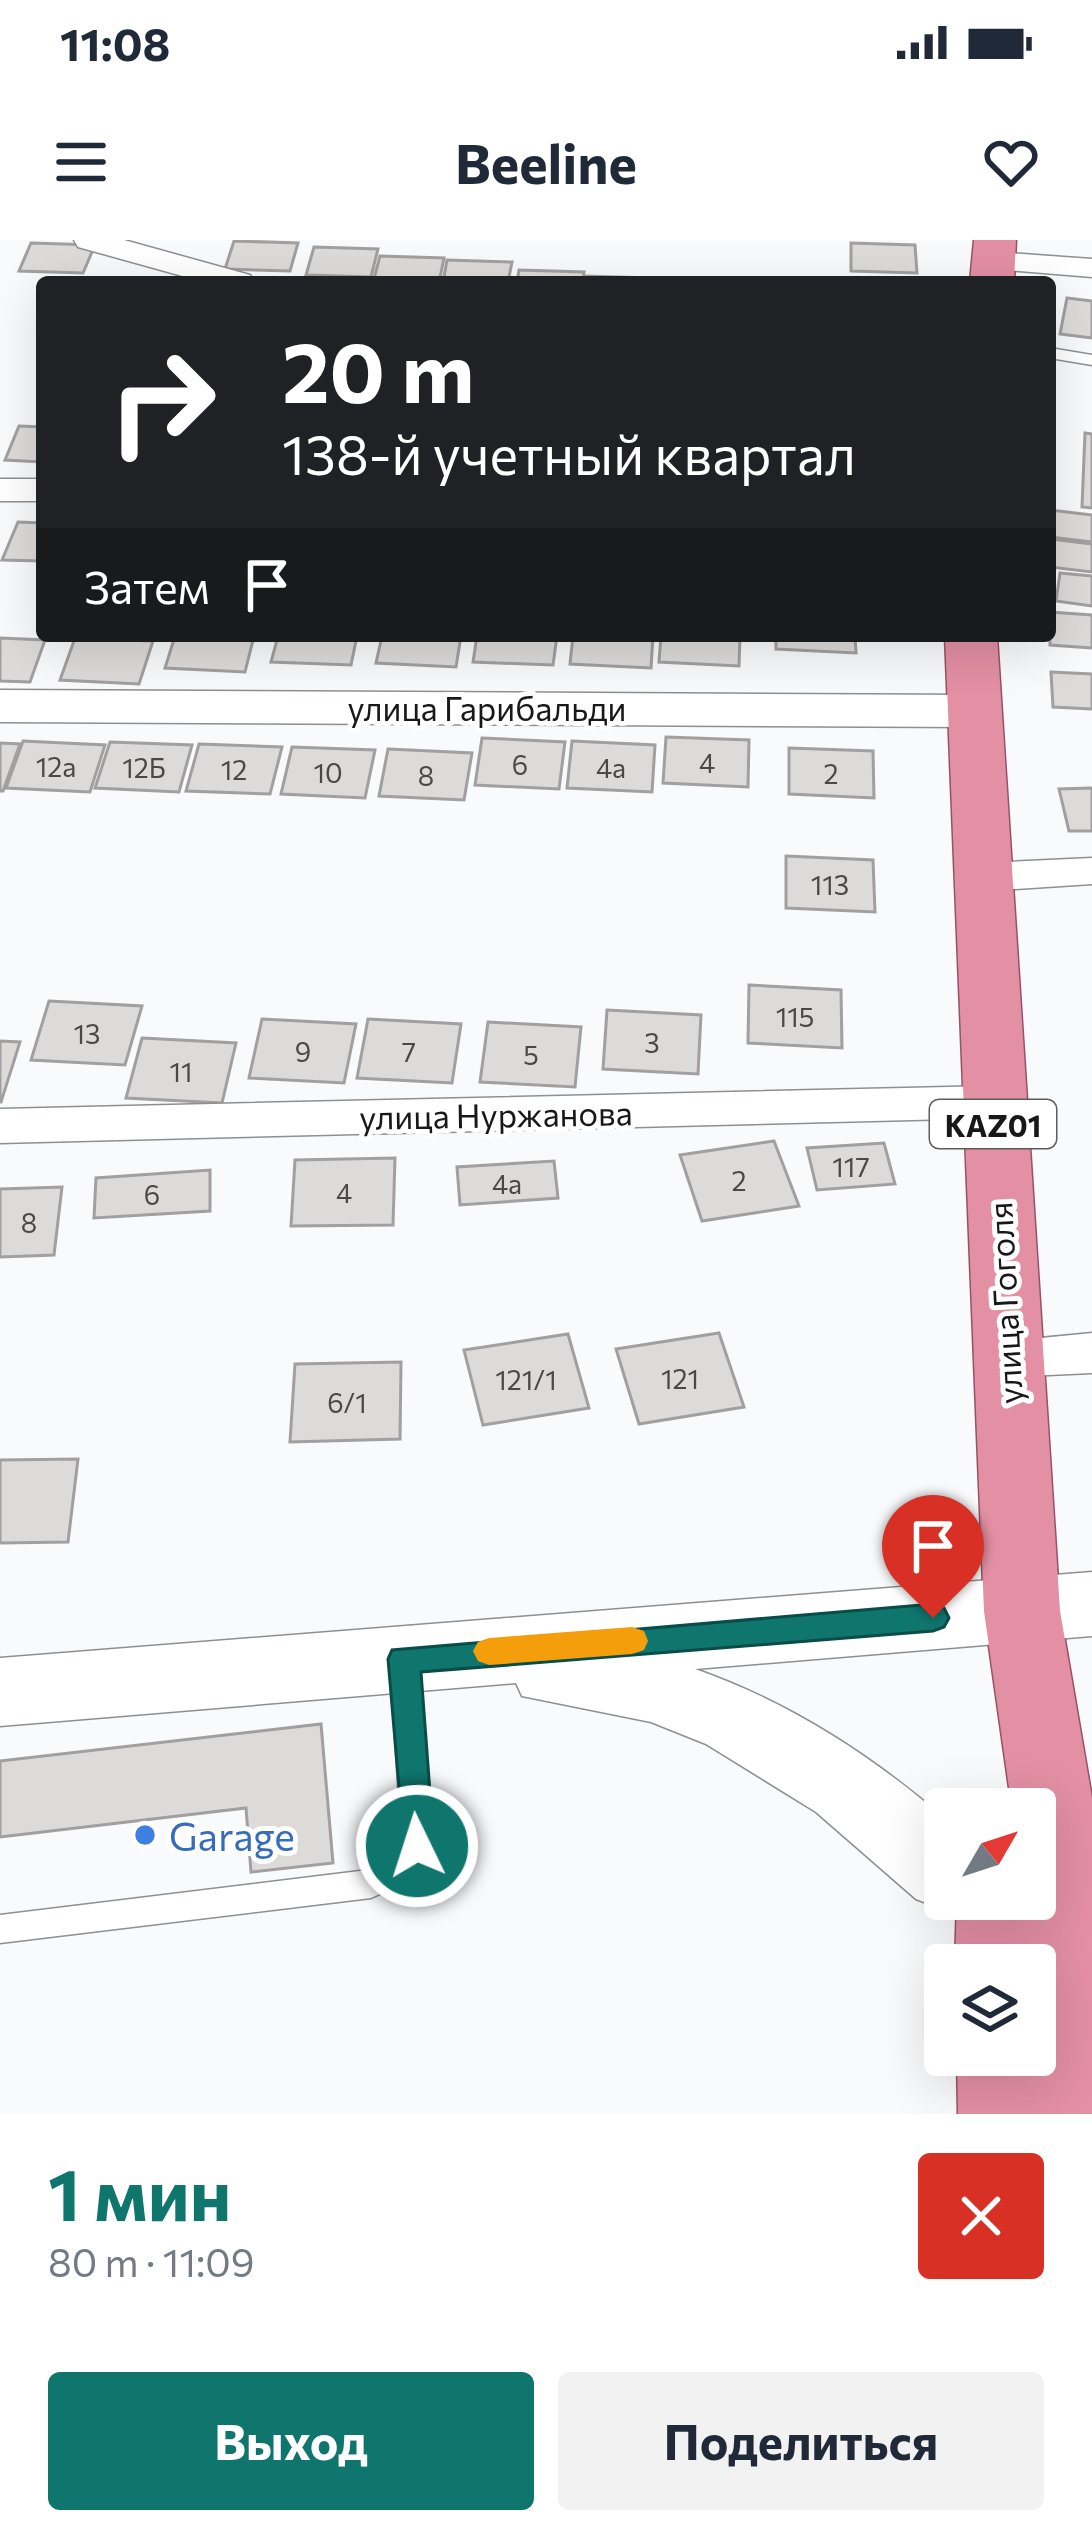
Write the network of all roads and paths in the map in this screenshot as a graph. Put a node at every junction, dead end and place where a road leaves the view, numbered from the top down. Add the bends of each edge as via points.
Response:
1 (88, 240) edge
2 (994, 261) edge
3 (1092, 268) edge
4 (217, 276) edge
5 (1056, 354) edge
6 (1092, 360) edge
7 (0, 490) edge
8 (36, 490) edge
9 (971, 642) edge
10 (0, 706) edge
11 (973, 711) junction
12 (1092, 871) edge
13 (985, 877) junction
14 (992, 1102) junction
15 (0, 1126) edge
16 (1092, 1353) edge
17 (1007, 1357) junction
18 (1057, 1608) edge
19 (422, 1657) junction
20 (0, 1692) edge
21 (1011, 1788) edge
22 (924, 1855) edge
23 (0, 1929) edge
24 (1090, 2017) edge
25 (1002, 2076) edge
26 (1003, 2114) edge
27 (1092, 2114) edge

1 - 4 street
2 - 3 street
5 - 6 lane
7 - 8 street
9 - 11 highway, улица Гоголя / KАZ01
10 - 11 street, улица Гарибальди
11 - 13 highway, улица Гоголя / KАZ01
12 - 13 street
13 - 14 highway, улица Гоголя / KАZ01
14 - 15 street, улица Нуржанова
14 - 17 highway, улица Гоголя / KАZ01
16 - 17 street
17 - 18 highway, улица Гоголя / KАZ01
18 - 19 main road
18 - 21 highway, KАZ01
18 - 24 highway, KАZ01
19 - 20 main road
19 - 22 main road via 650,1688 744,1724 862,1795
19 - 23 lane via 417,1846 403,1869 371,1884
24 - 27 highway, KАZ01
25 - 26 highway

